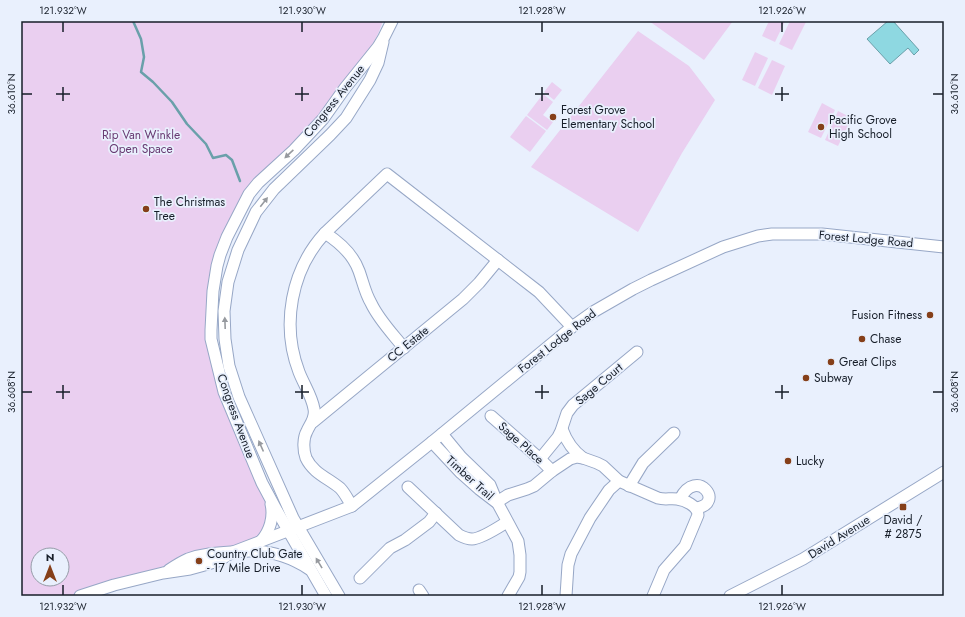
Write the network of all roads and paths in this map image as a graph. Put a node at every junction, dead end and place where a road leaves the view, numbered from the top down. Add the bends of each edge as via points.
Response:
1 (392, 21) edge
2 (384, 37) junction
3 (325, 233) junction
4 (944, 247) edge
5 (498, 260) junction
6 (572, 327) junction
7 (404, 348) junction
8 (637, 352) dead end
9 (491, 416) dead end
10 (313, 422) junction
11 (562, 429) junction
12 (674, 433) dead end
13 (442, 434) junction
14 (432, 442) junction
15 (583, 458) junction
16 (540, 459) junction
17 (552, 471) junction
18 (944, 472) edge
19 (624, 483) junction
20 (408, 487) dead end
21 (268, 496) junction
22 (680, 499) junction
23 (497, 502) junction
24 (352, 506) junction
25 (696, 508) junction
26 (436, 513) junction
27 (507, 522) junction
28 (294, 529) junction
29 (261, 542) junction
30 (233, 552) junction
31 (311, 570) junction
32 (360, 578) dead end
33 (80, 596) edge
34 (326, 596) edge
35 (339, 596) edge
36 (508, 596) edge
37 (566, 596) edge
38 (653, 596) edge
39 (730, 596) edge

1 - 2 street, Congress Avenue
2 -> 21 street, Congress Avenue via 323,119 249,194 227,237 217,266 210,330 216,361 224,392
28 -> 2 street, Congress Avenue via 293,518 239,397 229,366 224,311 228,282 238,250 256,212 274,189 346,118 378,63
3 - 5 street via 387,174
3 - 7 street via 337,241 356,264 364,290 378,317
3 - 10 street via 316,242 303,265 292,295 290,311 294,357 313,401
4 - 6 street, Forest Lodge Road via 822,234 758,236 723,247 651,280 593,312
5 - 6 street via 539,292
5 - 7 street, CC Estate via 464,298
6 - 13 street, Forest Lodge Road
7 - 10 street, CC Estate
8 - 11 street, Sage Court via 573,405 567,413
9 - 16 street, Sage Place
10 - 24 street via 304,440 306,457 316,472 340,488
11 - 15 street via 564,437
11 - 16 street, Sage Court
12 - 19 street
13 - 14 street, Forest Lodge Road
13 - 23 street via 490,485
14 - 23 street, Timber Trail via 479,489
14 - 24 street, Forest Lodge Road
15 - 17 street, Timber Trail via 570,458
15 - 19 street via 603,466
16 - 17 street, Sage Place
17 - 23 street, Timber Trail via 534,486 508,495
18 - 39 street, David Avenue via 803,559
19 - 22 street via 658,498
19 - 37 street via 608,490 590,518 568,565
20 - 26 street
21 - 28 street, Congress Avenue
21 - 29 street via 273,515 266,536
22 - 25 street
22 - 25 street via 684,492 692,487 706,489 708,498 705,504
23 - 27 street
24 - 28 street, Forest Lodge Road
25 - 38 street via 698,515 685,546 664,570
26 - 27 street via 459,535 472,539
26 - 32 street via 414,534 390,548
27 - 36 street via 520,547 521,564 519,577
28 - 29 street, Forest Lodge Road
28 - 31 street, Congress Avenue
35 -> 28 street, Congress Avenue
29 - 30 street, Forest Lodge Road
30 - 31 street via 265,552 288,558
30 - 33 street, Forest Lodge Road via 218,561 201,566 114,585
31 - 34 street, Congress Avenue

